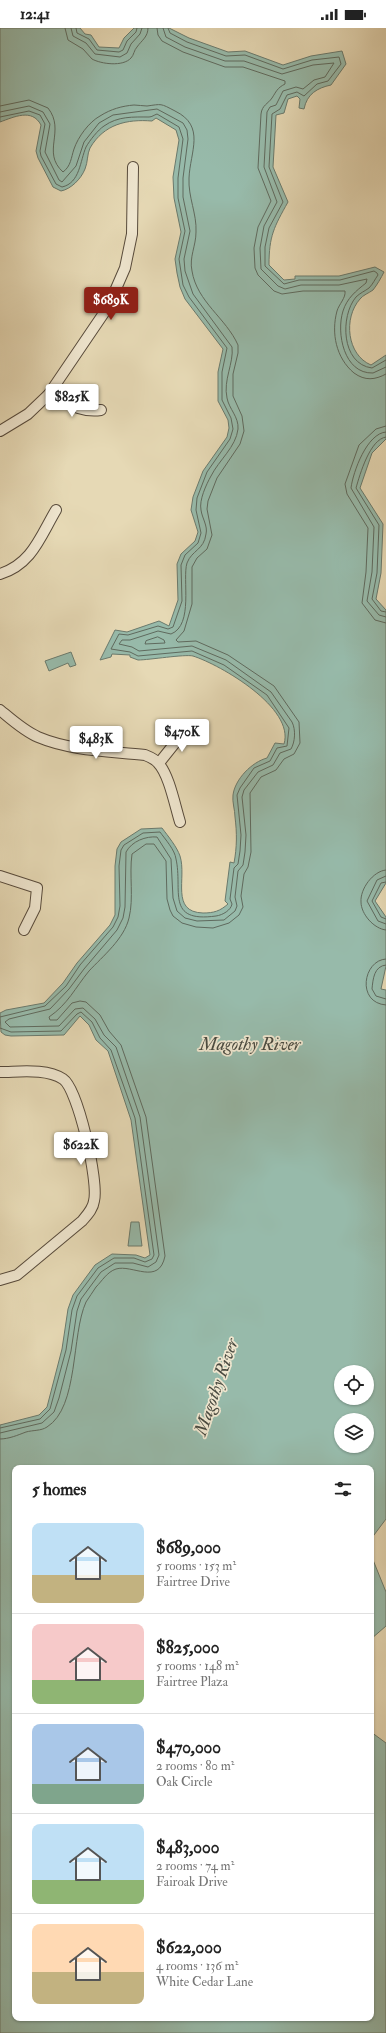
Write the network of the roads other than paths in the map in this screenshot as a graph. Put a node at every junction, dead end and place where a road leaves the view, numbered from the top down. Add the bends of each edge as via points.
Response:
1 (133, 167) dead end
2 (50, 394) junction
3 (101, 410) dead end
4 (0, 431) edge
5 (56, 510) dead end
6 (0, 574) edge
7 (0, 710) edge
8 (188, 728) dead end
9 (159, 763) junction
10 (180, 822) dead end
11 (0, 876) edge
12 (24, 930) dead end
13 (0, 1072) edge
14 (0, 1280) edge

1 - 2 street via 132,234 123,273 108,307
2 - 3 street via 80,410
2 - 4 street via 28,414
5 - 6 street via 31,554 16,568
7 - 9 street via 37,737 68,746 145,755
8 - 9 street
9 - 10 street
11 - 12 street via 36,888 35,908
13 - 14 street via 51,1074 64,1080 73,1095 91,1157 95,1186 95,1200 85,1218 27,1267 11,1278

